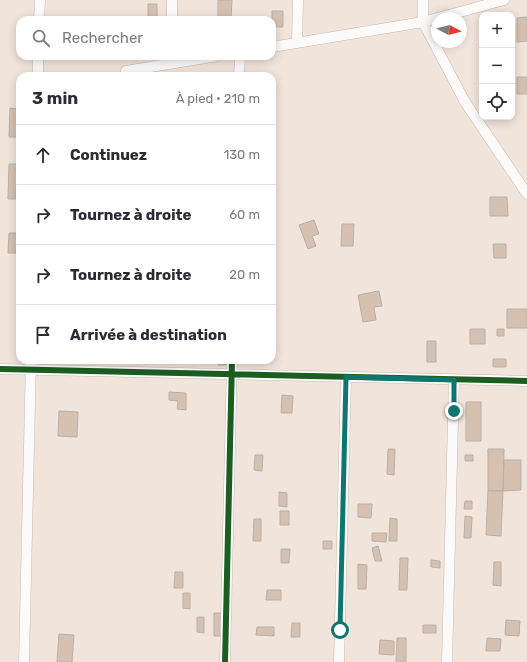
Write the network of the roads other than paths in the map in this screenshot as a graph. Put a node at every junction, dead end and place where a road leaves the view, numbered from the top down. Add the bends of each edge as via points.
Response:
1 (40, 0) edge
2 (172, 0) edge
3 (298, 0) edge
4 (423, 0) edge
5 (504, 0) edge
6 (39, 16) edge
7 (172, 16) edge
8 (423, 22) junction
9 (297, 43) junction
10 (276, 46) edge
11 (38, 60) edge
12 (172, 60) edge
13 (240, 60) edge
14 (126, 71) dead end
15 (38, 72) edge
16 (239, 72) edge
17 (527, 194) edge
18 (232, 364) edge
19 (31, 365) edge
20 (0, 369) edge
21 (232, 375) junction
22 (346, 377) junction
23 (454, 380) junction
24 (527, 382) edge
25 (24, 662) edge
26 (225, 662) edge
27 (339, 662) edge
28 (447, 662) edge

1 - 6 street
2 - 7 street
3 - 9 street
4 - 8 street
5 - 8 street
8 - 9 street
8 - 17 street via 465,102
9 - 10 street
11 - 15 street
12 - 14 street
13 - 16 street
18 - 21 street
19 - 20 street
19 - 21 street
19 - 25 street
21 - 22 street
21 - 26 street
22 - 23 street
22 - 27 street
23 - 24 street
23 - 28 street

